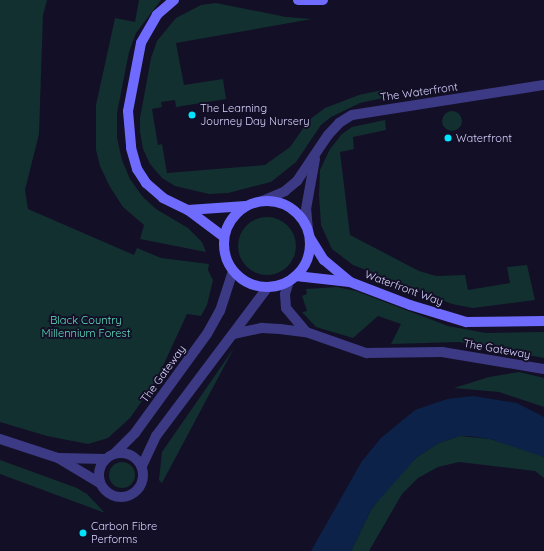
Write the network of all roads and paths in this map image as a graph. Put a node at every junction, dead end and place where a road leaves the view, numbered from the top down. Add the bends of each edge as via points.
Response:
1 (174, 0) edge
2 (298, 0) edge
3 (323, 0) edge
4 (544, 85) edge
5 (316, 155) junction
6 (262, 201) junction
7 (246, 206) junction
8 (188, 210) junction
9 (309, 234) junction
10 (224, 237) junction
11 (233, 271) junction
12 (293, 278) junction
13 (350, 282) junction
14 (268, 287) junction
15 (544, 321) edge
16 (306, 332) junction
17 (233, 334) junction
18 (544, 369) edge
19 (0, 439) edge
20 (115, 453) junction
21 (58, 458) junction
22 (105, 460) junction
23 (142, 466) junction
24 (100, 483) junction

1 - 8 street, Waterfront Way via 157,15 141,43 128,111 128,131 137,169 146,183 163,198
2 - 3 street
4 - 5 street, The Waterfront via 352,116 339,124
5 - 6 street, The Waterfront via 297,181 285,192
5 - 9 street, The Waterfront via 308,188
6 - 7 street, Waterfront Way
6 - 9 street, Waterfront Way via 282,203 293,209
7 - 8 street, Waterfront Way
7 - 10 street, Waterfront Way via 231,219
8 - 10 street, Waterfront Way
9 - 12 street via 309,252 305,265
9 - 13 street, Waterfront Way via 324,260
10 - 11 street, Waterfront Way via 225,255
11 - 14 street, Waterfront Way via 248,283
11 - 20 street, The Gateway via 220,311 207,334 135,433
12 - 13 street, Waterfront Way
12 - 14 street, Waterfront Way
12 - 16 street via 285,294 286,308
13 - 15 street, Waterfront Way via 410,305 466,322
14 - 17 street
16 - 17 street, The Gateway via 262,328
16 - 18 street, The Gateway via 366,353 442,352
17 - 23 street via 156,436
19 - 21 street
20 - 22 street
20 - 23 street via 128,454
21 - 22 street
21 - 24 street
22 - 24 street via 100,468
23 - 24 street via 141,485 128,496 113,496

